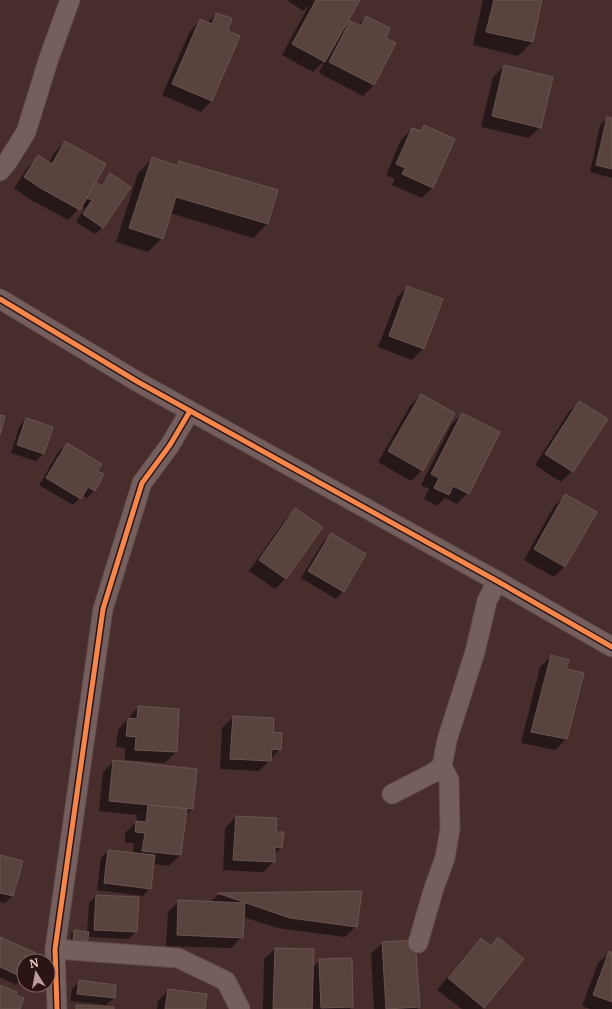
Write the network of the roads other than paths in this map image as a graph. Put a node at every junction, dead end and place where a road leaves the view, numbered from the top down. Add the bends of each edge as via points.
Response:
1 (70, 0) edge
2 (0, 171) edge
3 (0, 299) edge
4 (190, 411) junction
5 (497, 581) junction
6 (612, 647) edge
7 (442, 766) junction
8 (392, 794) dead end
9 (418, 943) dead end
10 (55, 949) junction
11 (56, 1009) edge
12 (240, 1009) edge

1 - 2 street via 26,132
3 - 4 street
4 - 5 street
4 - 10 street via 170,445 142,483 103,610
5 - 6 street
5 - 7 street via 487,601 475,652 447,740
7 - 8 street
7 - 9 street via 449,780 450,829 445,858
10 - 11 street
10 - 12 street via 178,958 226,981

